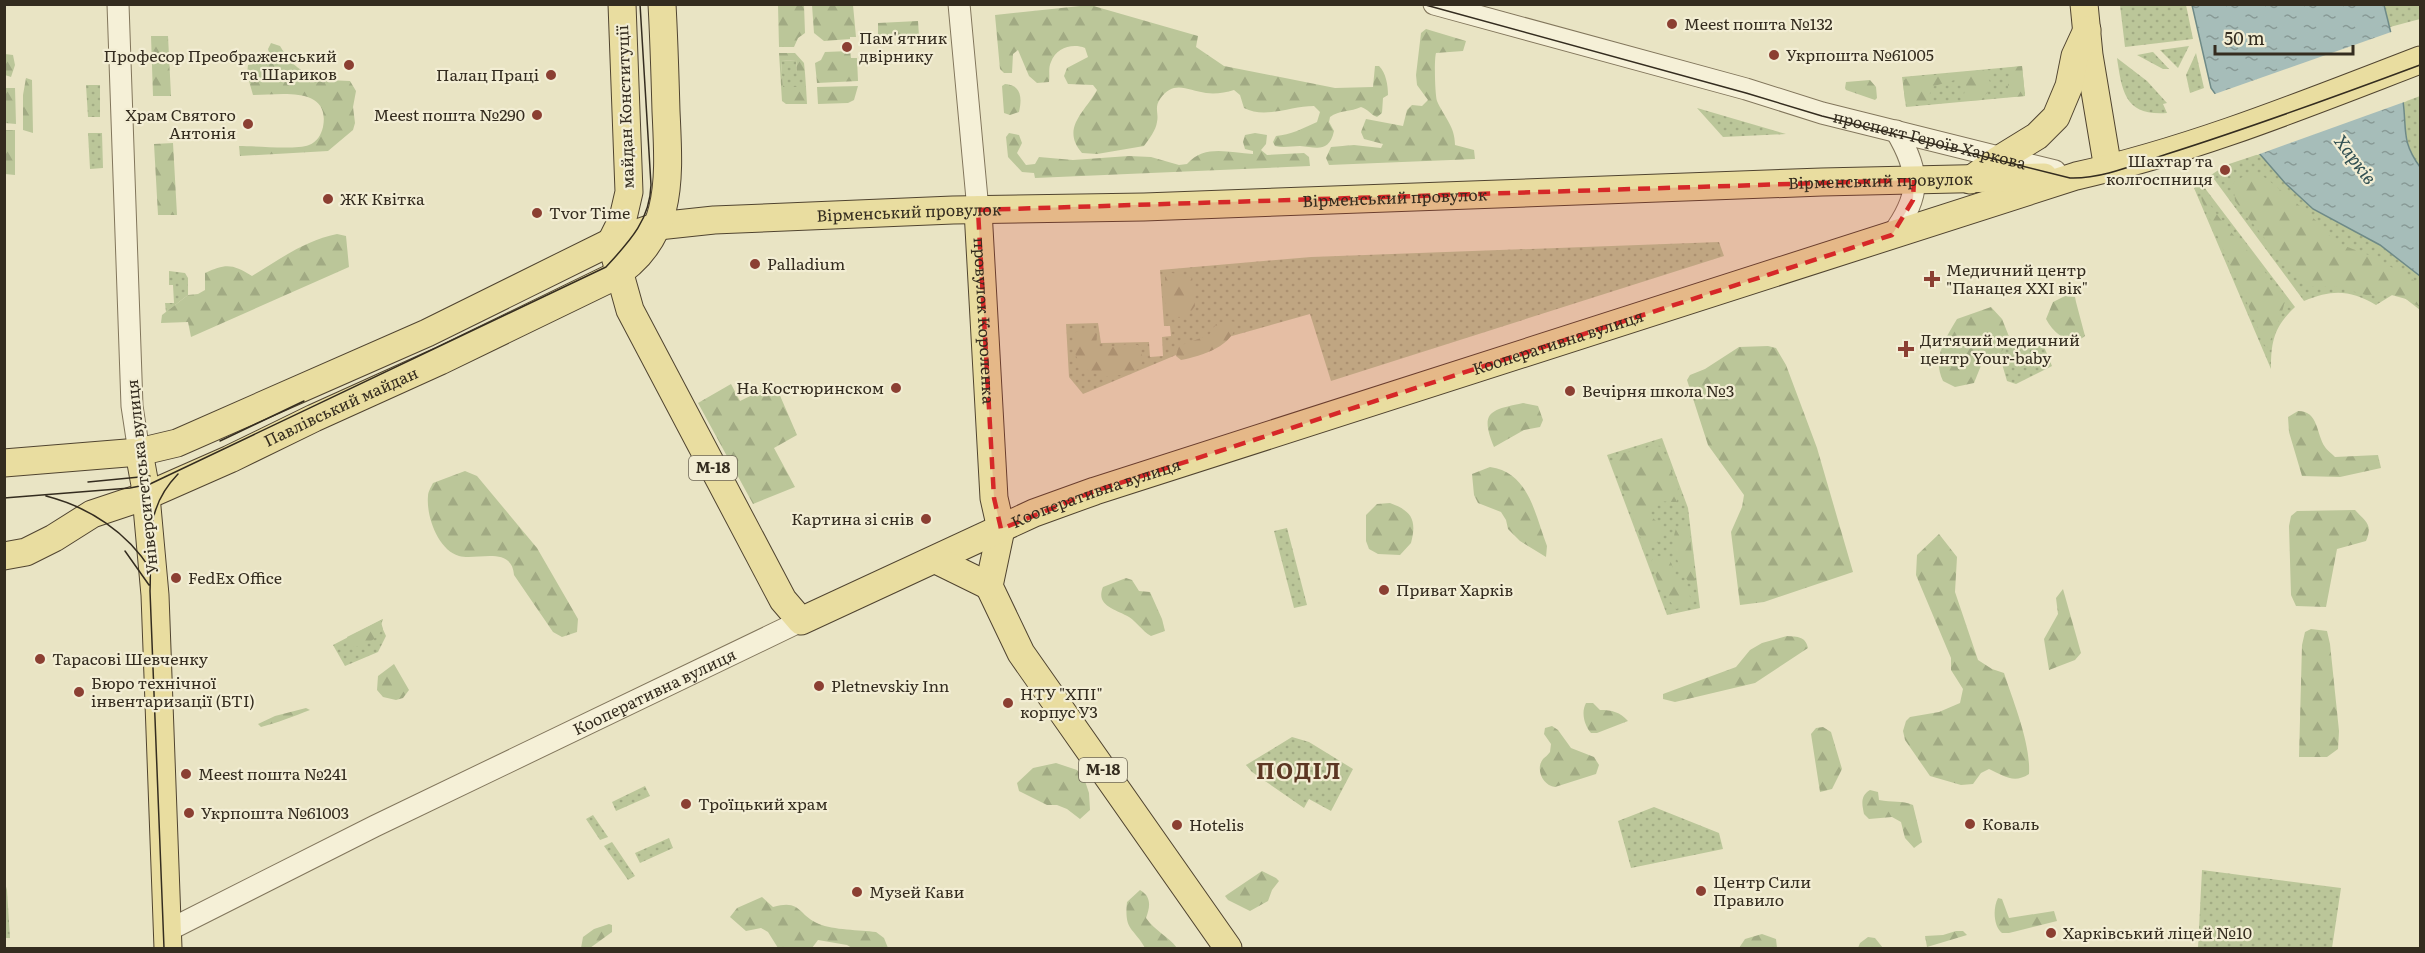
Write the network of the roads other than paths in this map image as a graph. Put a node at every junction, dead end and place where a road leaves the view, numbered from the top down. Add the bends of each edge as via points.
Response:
1 (118, 4) edge
2 (622, 4) edge
3 (662, 4) edge
4 (959, 4) edge
5 (1434, 4) edge
6 (2086, 17) edge
7 (2416, 62) edge
8 (1896, 131) junction
9 (2001, 157) junction
10 (2108, 169) junction
11 (2076, 176) junction
12 (1972, 178) junction
13 (1914, 180) junction
14 (978, 210) junction
15 (658, 226) junction
16 (1892, 235) junction
17 (611, 242) junction
18 (620, 273) junction
19 (139, 452) junction
20 (4, 463) edge
21 (146, 496) junction
22 (1001, 529) junction
23 (4, 556) edge
24 (936, 560) junction
25 (989, 586) junction
26 (801, 621) junction
27 (167, 940) edge
28 (1228, 948) edge

1 - 19 street, Університетська вулиця via 132,406
2 - 17 main road, майдан Конституції via 629,192 625,212
3 - 15 main road via 668,184
4 - 14 street, провулок Короленка
5 - 8 street, проспект Героїв Харкова
6 - 9 main road via 2069,86 2056,117 2037,136
6 - 10 main road
7 - 10 main road, проспект Героїв Харкова via 2207,138
8 - 9 street, проспект Героїв Харкова
8 - 13 street via 1910,157
9 - 11 street, проспект Героїв Харкова
9 - 12 main road
10 - 11 main road, проспект Героїв Харкова
11 - 12 main road, Вірменський провулок
11 - 16 main road, Кооперативна вулиця
12 - 13 main road, Вірменський провулок
12 - 16 main road
13 - 14 main road, Вірменський провулок
13 - 16 street via 1907,215
14 - 15 main road, Вірменський провулок via 714,220
14 - 22 main road, провулок Короленка via 994,498
15 - 17 main road, Павлівський майдан
15 - 18 main road, Павлівський майдан via 644,252
16 - 22 main road, Кооперативна вулиця via 1095,491
17 - 18 main road
17 - 19 main road, Павлівський майдан via 427,333 177,444
18 - 21 main road, Павлівський майдан via 440,361
18 - 26 main road, М-18 via 630,310 783,600
19 - 20 main road, Павлівський майдан
19 - 21 main road, Університетська вулиця
21 - 23 main road, Павлівський майдан via 92,514 26,552
21 - 27 main road, Університетська вулиця via 154,595
22 - 24 main road, Кооперативна вулиця
22 - 25 main road
24 - 25 main road
24 - 26 main road, Кооперативна вулиця
25 - 28 main road, М-18 via 1021,653
26 - 27 street, Кооперативна вулиця via 375,826

